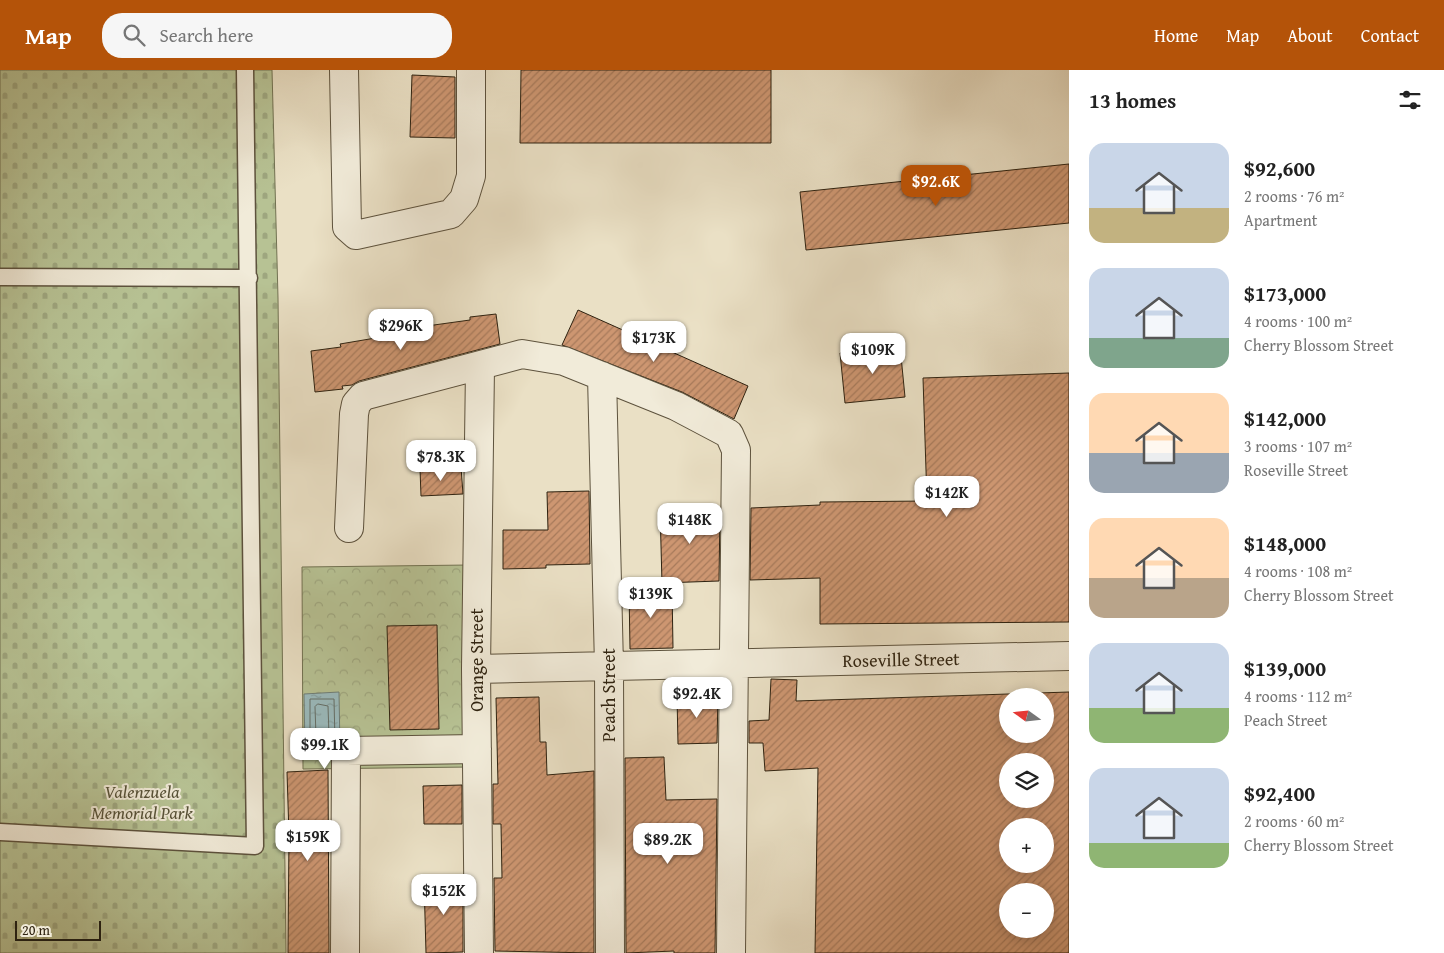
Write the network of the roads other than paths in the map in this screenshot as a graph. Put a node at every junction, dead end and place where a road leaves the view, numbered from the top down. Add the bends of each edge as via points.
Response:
1 (245, 70) edge
2 (344, 70) edge
3 (470, 70) edge
4 (0, 277) edge
5 (249, 278) junction
6 (480, 367) junction
7 (602, 376) junction
8 (349, 528) dead end
9 (1069, 656) edge
10 (732, 663) junction
11 (610, 666) junction
12 (476, 669) junction
13 (477, 749) junction
14 (0, 832) edge
15 (345, 953) edge
16 (479, 953) edge
17 (610, 953) edge
18 (731, 953) edge

1 - 5 lane
2 - 3 street via 347,227 356,235 451,214 464,199 470,176
4 - 5 lane
5 - 14 lane via 255,846
6 - 7 street via 522,354 564,361
6 - 8 street via 363,396 356,404
6 - 12 street, Orange Street
7 - 10 street via 676,406 729,434 736,450
7 - 11 street, Peach Street
9 - 10 street, Roseville Street
10 - 11 street, Roseville Street
10 - 18 street
11 - 12 street, Roseville Street
11 - 17 street, Peach Street
12 - 13 street, Orange Street
13 - 15 street via 346,751
13 - 16 street, Orange Street

